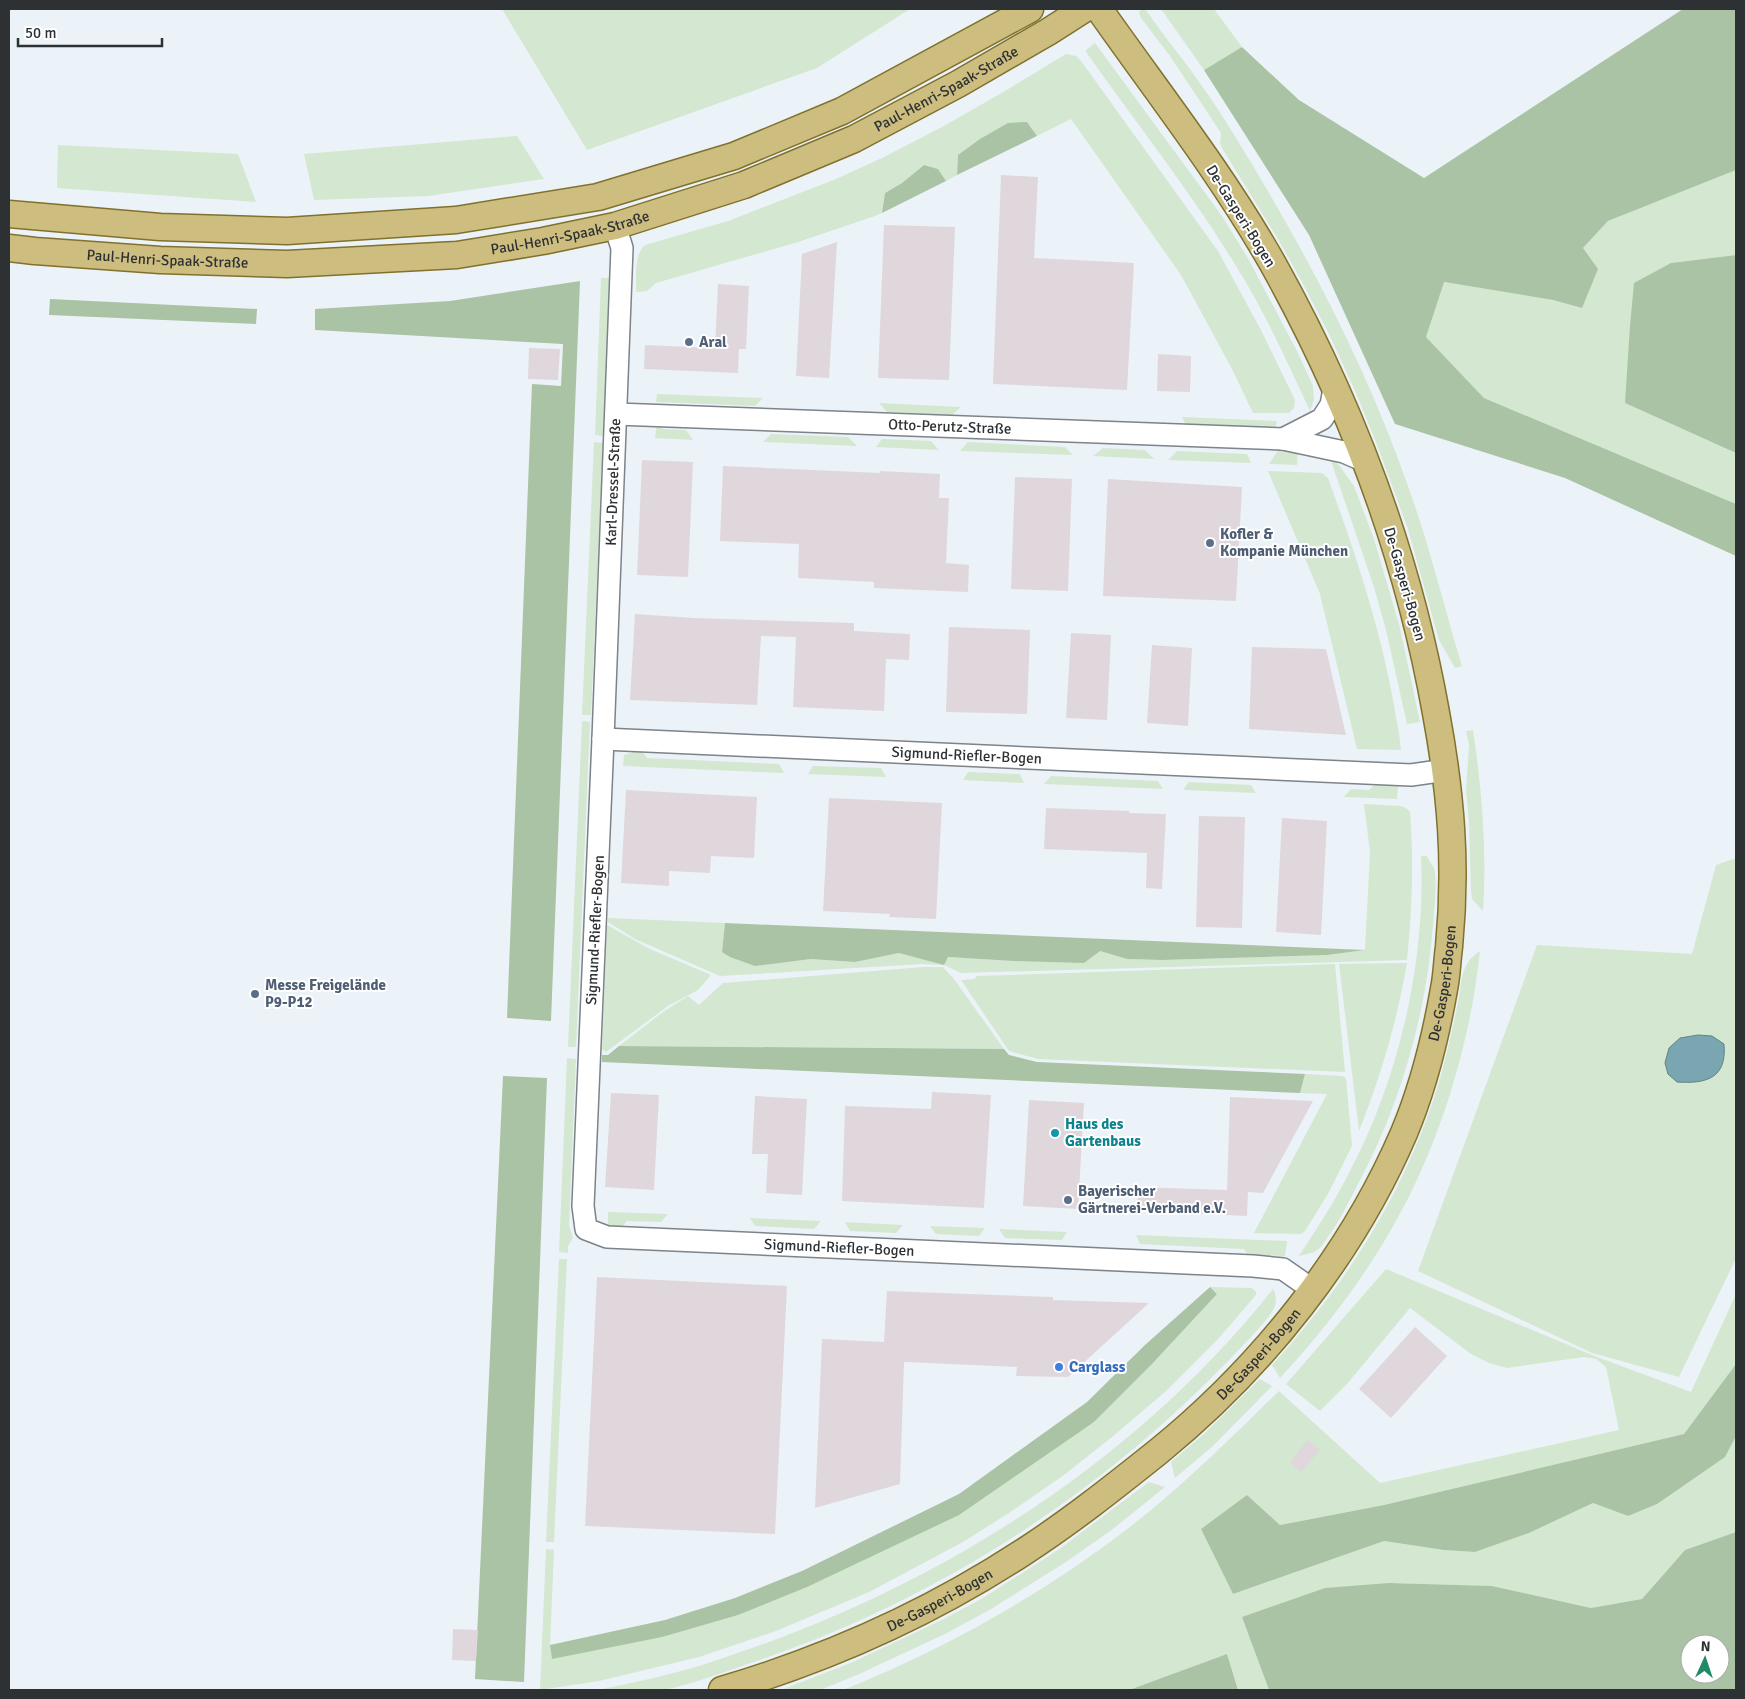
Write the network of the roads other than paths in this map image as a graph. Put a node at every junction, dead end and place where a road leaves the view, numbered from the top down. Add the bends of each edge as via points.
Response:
1 (1000, 9) edge
2 (1030, 9) edge
3 (1084, 9) edge
4 (1099, 9) edge
5 (985, 34) junction
6 (9, 214) edge
7 (615, 226) junction
8 (9, 248) edge
9 (1334, 389) junction
10 (616, 414) junction
11 (1283, 439) junction
12 (1365, 461) junction
13 (603, 739) junction
14 (1446, 770) junction
15 (1313, 1290) junction
16 (722, 1690) edge

1 - 5 main road
2 - 5 main road, Paul-Henri-Spaak-Straße
3 - 7 main road, Paul-Henri-Spaak-Straße via 958,84 854,139 744,185
4 - 9 main road, De-Gasperi-Bogen via 1241,211 1315,344
5 - 6 main road, Paul-Henri-Spaak-Straße via 842,111 734,156 598,197 456,220 287,231 160,227
7 - 8 main road, Paul-Henri-Spaak-Straße via 544,242 457,255 287,264 160,260
7 - 10 street, Karl-Dressel-Straße via 622,248
9 - 11 street, Otto-Perutz-Straße via 1331,405 1322,419
9 - 12 main road, De-Gasperi-Bogen
10 - 11 street, Otto-Perutz-Straße
10 - 13 street, Karl-Dressel-Straße
11 - 12 street, Otto-Perutz-Straße via 1344,452
12 - 14 main road, De-Gasperi-Bogen via 1420,631
13 - 14 street, Sigmund-Riefler-Bogen via 1411,775
13 - 15 street, Sigmund-Riefler-Bogen via 583,1206 586,1229 607,1238 1253,1266 1283,1269
14 - 15 main road, De-Gasperi-Bogen via 1453,851 1452,904 1445,986 1434,1034 1405,1130 1345,1244
15 - 16 main road, De-Gasperi-Bogen via 1252,1362 1183,1431 1104,1495 1022,1553 946,1599 848,1646 765,1678

